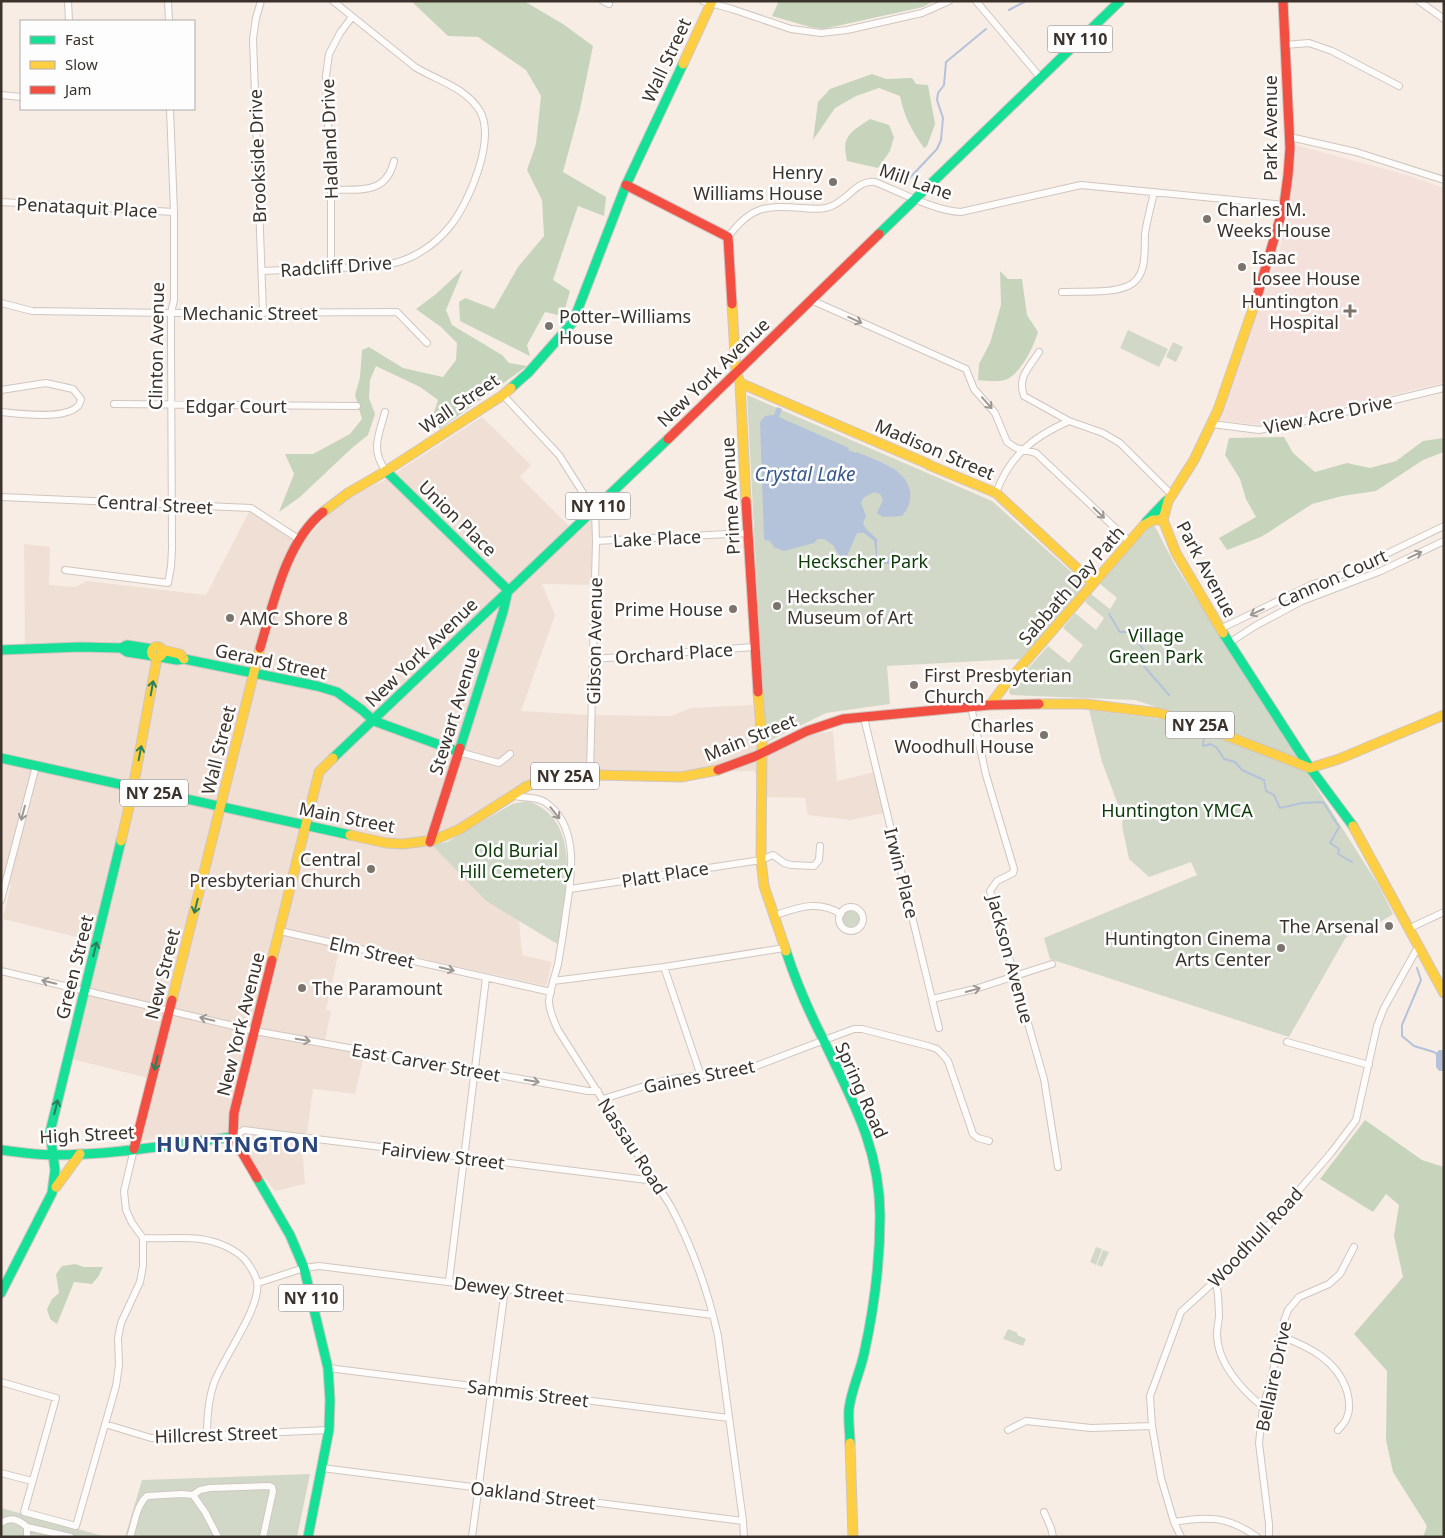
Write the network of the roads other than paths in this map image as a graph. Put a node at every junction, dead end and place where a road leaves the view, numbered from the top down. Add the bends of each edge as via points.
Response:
1 (68, 1) edge
2 (168, 1) edge
3 (262, 1) edge
4 (333, 1) edge
5 (949, 1) edge
6 (976, 1) edge
7 (1120, 1) edge
8 (1283, 1) edge
9 (1419, 1) edge
10 (709, 2) edge
11 (352, 17) junction
12 (1444, 19) edge
13 (69, 20) edge
14 (169, 20) edge
15 (1285, 45) junction
16 (1040, 77) junction
17 (1399, 86) dead end
18 (1, 95) edge
19 (20, 97) edge
20 (170, 110) edge
21 (1290, 137) junction
22 (394, 161) dead end
23 (1444, 180) edge
24 (626, 184) junction
25 (331, 190) junction
26 (1154, 192) junction
27 (915, 198) junction
28 (1, 202) edge
29 (1284, 205) junction
30 (174, 212) junction
31 (728, 237) junction
32 (332, 268) junction
33 (262, 271) junction
34 (1062, 292) dead end
35 (811, 300) junction
36 (1, 303) edge
37 (171, 313) junction
38 (263, 313) junction
39 (427, 343) dead end
40 (1039, 352) dead end
41 (736, 371) junction
42 (740, 383) junction
43 (1444, 388) edge
44 (1, 390) edge
45 (503, 395) junction
46 (114, 404) dead end
47 (170, 406) junction
48 (357, 406) dead end
49 (1, 412) edge
50 (385, 412) dead end
51 (1070, 421) junction
52 (1212, 424) junction
53 (1024, 449) junction
54 (386, 471) junction
55 (996, 493) junction
56 (1172, 495) junction
57 (1, 497) edge
58 (171, 505) junction
59 (595, 509) junction
60 (1163, 520) junction
61 (1144, 525) junction
62 (1444, 526) edge
63 (748, 533) junction
64 (300, 540) junction
65 (596, 541) junction
66 (1444, 541) edge
67 (1130, 542) junction
68 (1392, 551) junction
69 (1398, 563) junction
70 (65, 570) dead end
71 (1332, 578) junction
72 (1094, 583) junction
73 (1337, 588) junction
74 (508, 590) junction
75 (1277, 602) junction
76 (1283, 611) junction
77 (1220, 629) junction
78 (1229, 643) junction
79 (754, 647) junction
80 (1, 650) edge
81 (157, 654) junction
82 (594, 659) junction
83 (253, 673) junction
84 (990, 705) junction
85 (971, 707) junction
86 (1444, 715) edge
87 (864, 718) junction
88 (374, 721) junction
89 (459, 752) junction
90 (510, 754) dead end
91 (761, 754) junction
92 (1, 758) edge
93 (36, 766) junction
94 (1310, 768) junction
95 (590, 773) junction
96 (133, 788) junction
97 (512, 795) junction
98 (221, 808) junction
99 (307, 826) junction
100 (430, 842) junction
101 (820, 846) dead end
102 (761, 860) junction
103 (570, 889) junction
104 (1, 900) edge
105 (1444, 912) edge
106 (841, 914) dead end
107 (773, 916) junction
108 (1410, 928) junction
109 (280, 931) junction
110 (1418, 947) junction
111 (784, 948) junction
112 (1052, 964) dead end
113 (664, 967) junction
114 (1, 971) edge
115 (486, 978) junction
116 (1014, 978) junction
117 (553, 981) junction
118 (84, 991) junction
119 (551, 992) junction
120 (1444, 993) edge
121 (932, 999) junction
122 (170, 1010) junction
123 (938, 1028) dead end
124 (255, 1031) junction
125 (823, 1040) junction
126 (1287, 1042) dead end
127 (1369, 1065) junction
128 (475, 1070) junction
129 (701, 1076) junction
130 (598, 1091) junction
131 (603, 1099) junction
132 (233, 1137) junction
133 (989, 1141) dead end
134 (134, 1149) junction
135 (1, 1150) edge
136 (80, 1154) junction
137 (53, 1155) junction
138 (464, 1158) junction
139 (1058, 1167) dead end
140 (655, 1181) junction
141 (52, 1193) junction
142 (143, 1238) junction
143 (1354, 1247) dead end
144 (304, 1268) junction
145 (1216, 1280) junction
146 (449, 1281) junction
147 (258, 1283) junction
148 (505, 1289) junction
149 (1, 1293) edge
150 (713, 1314) junction
151 (1281, 1336) junction
152 (328, 1368) junction
153 (1, 1382) edge
154 (492, 1389) junction
155 (1263, 1407) junction
156 (729, 1418) junction
157 (105, 1424) junction
158 (1152, 1426) junction
159 (329, 1430) junction
160 (1008, 1430) dead end
161 (1338, 1430) dead end
162 (207, 1436) junction
163 (322, 1468) junction
164 (1, 1473) edge
165 (32, 1481) junction
166 (479, 1488) junction
167 (192, 1495) junction
168 (1044, 1512) dead end
169 (743, 1522) junction
170 (1174, 1522) junction
171 (1, 1523) edge
172 (28, 1527) junction
173 (27, 1537) edge
174 (72, 1537) edge
175 (130, 1537) edge
176 (218, 1537) edge
177 (263, 1537) edge
178 (308, 1537) edge
179 (472, 1537) edge
180 (744, 1537) edge
181 (853, 1537) edge
182 (1053, 1537) edge
183 (1181, 1537) edge
184 (1257, 1537) edge
185 (1269, 1537) edge

1 - 13 street
2 - 14 street
3 - 33 street, Brookside Drive via 253,39
4 - 11 street, Radcliff Drive
5 - 10 street via 922,13 821,33 796,31
6 - 16 street
7 - 16 main road, New York Avenue / NY 110
8 - 15 main road, Park Avenue
9 - 12 street
10 - 24 main road, Wall Street
11 - 25 street, Hadland Drive via 329,54 326,76
11 - 32 street, Radcliff Drive via 415,67 469,97 481,113 486,134 484,154 463,205 438,239 409,258 391,264
15 - 17 street via 1308,43 1332,50
15 - 21 main road, Park Avenue
16 - 27 main road, New York Avenue / NY 110
18 - 19 street
20 - 30 street, Clinton Avenue
21 - 23 street via 1356,152
21 - 29 main road, Park Avenue
22 - 25 street via 387,179 380,185
24 - 31 main road
24 - 45 main road, Wall Street via 573,322 528,373
25 - 32 street, Hadland Drive
26 - 27 street, Mill Lane via 1081,185 961,212 931,206
26 - 29 street, Mill Lane
26 - 34 street via 1145,234 1144,263 1137,280 1114,290
27 - 31 street, Mill Lane via 869,181 861,183 842,202 829,208 775,206 760,210 746,217
27 - 35 main road, New York Avenue / NY 110
28 - 30 street, Penataquit Place
29 - 52 main road, Park Avenue via 1253,312
30 - 37 street, Clinton Avenue via 174,300
31 - 41 main road, Prime Avenue
32 - 33 street, Radcliff Drive
33 - 38 street, Brookside Drive
35 - 41 main road, New York Avenue / NY 110
35 -> 53 street via 966,369 974,389 996,413 1007,442
36 - 37 street, Mechanic Street via 32,311
37 - 38 street, Mechanic Street
37 - 47 street, Clinton Avenue
38 - 39 street, Mechanic Street via 397,312
40 - 51 street via 1023,374 1020,387 1024,396
41 - 42 main road, Prime Avenue
41 - 59 main road, New York Avenue / NY 110
42 - 55 main road, Madison Street
42 - 63 main road, Prime Avenue
43 - 52 street, View Acre Drive via 1259,430
44 - 49 street via 46,383 73,389 81,399 78,406 69,412
45 - 54 main road, Wall Street
45 - 59 street via 559,455
46 - 47 street, Edgar Court
47 - 48 street, Edgar Court
47 - 58 street, Clinton Avenue
50 - 54 street via 376,453
51 - 53 street via 1042,434
51 - 56 street via 1120,442
52 - 56 main road, Park Avenue
53 - 55 street via 1007,469
53 -> 67 street via 1036,453
54 - 64 main road, Wall Street via 348,493 317,517
54 - 74 main road, Union Place
55 - 72 main road, Madison Street
56 - 60 main road, Park Avenue
56 - 61 main road
57 - 58 street, Central Street
58 - 64 street, Central Street via 251,508
58 - 70 street, Clinton Avenue via 172,549 168,583
59 - 65 street, Gibson Avenue
59 - 74 main road, New York Avenue / NY 110
60 - 61 main road, Sabbath Day Path via 1153,520
60 - 77 main road, Park Avenue via 1176,553
61 - 67 main road, Sabbath Day Path
62 - 68 street, Cannon Court
63 - 65 street, Lake Place
63 - 79 main road, Prime Avenue
64 - 83 main road, Wall Street via 283,570
65 - 82 street, Gibson Avenue
69 -> 66 street, Cannon Court
67 - 72 main road, Sabbath Day Path
68 - 69 street
68 - 71 street, Cannon Court
69 - 73 street, Cannon Court
71 - 73 street
71 - 75 street, Cannon Court
72 - 84 main road, Sabbath Day Path
73 - 76 street, Cannon Court
74 - 88 main road, New York Avenue / NY 110
74 - 89 main road, Stewart Avenue
75 - 76 street
75 -> 77 street, Cannon Court
76 - 78 street, Cannon Court
77 - 78 main road, Park Avenue
78 - 94 main road, Park Avenue
79 - 82 street, Orchard Place
79 - 91 main road, Prime Avenue
80 - 81 main road, Gerard Street via 120,648 127,652
81 - 83 main road, Gerard Street
96 -> 81 main road
82 - 95 street, Gibson Avenue
83 - 88 main road, Gerard Street via 337,692
83 - 98 main road, Wall Street
84 - 85 main road, Main Street / NY 25A
84 - 94 main road, Main Street / NY 25A via 1085,704 1132,709 1186,720
85 - 87 main road, Main Street / NY 25A
85 - 116 street, Jackson Avenue via 986,775 1014,869 990,890
86 - 94 main road
87 - 91 main road, Main Street / NY 25A via 823,724
87 - 121 street, Irwin Place
88 - 89 main road, Gerard Street
88 - 99 main road, New York Avenue / NY 110 via 319,772
89 - 90 street, Gerard Street via 499,763
89 - 100 main road, Stewart Avenue
91 - 95 main road, Main Street / NY 25A via 700,775 668,777
91 - 102 main road, Spring Road
92 - 93 main road, Main Street / NY 25A
93 - 96 main road, Main Street / NY 25A
93 -> 104 street
94 - 108 main road, Park Avenue via 1354,828
95 - 97 main road, Main Street / NY 25A via 558,776 534,783
96 - 98 main road, Main Street / NY 25A
118 -> 96 main road, Green Street
97 - 100 main road, Main Street / NY 25A via 466,826
97 -> 103 street, Nassau Road via 537,798 559,817 572,858
98 - 99 main road, Main Street / NY 25A
98 -> 122 main road, New Street
99 - 100 main road, Main Street / NY 25A via 386,843
99 - 109 main road, New York Avenue / NY 110
101 - 102 street, Platt Place via 819,860 814,866 791,865 773,855
102 - 103 street, Platt Place
102 - 107 main road, Spring Road via 764,886
103 - 117 street, Nassau Road
105 - 108 street
106 - 107 street via 832,908 818,906
107 - 111 main road, Spring Road
108 - 110 main road, Park Avenue
109 -> 115 street, Elm Street
109 - 124 main road, New York Avenue / NY 110
110 - 120 main road, Park Avenue
110 - 127 street, Woodhull Road via 1380,1017
111 - 113 street
111 - 125 main road, Spring Road
112 - 116 street
113 - 117 street
113 - 129 street
118 -> 114 street, East Carver Street
115 - 119 street, Elm Street
115 - 128 street
121 -> 116 street
116 - 139 street, Jackson Avenue via 1044,1078
117 - 119 street, Nassau Road
118 - 122 street, East Carver Street
137 -> 118 main road, Green Street via 50,1132
119 - 130 street, Nassau Road via 552,1018
121 - 123 street, Irwin Place
124 -> 122 street, East Carver Street
122 -> 134 main road, New Street
124 -> 128 street, East Carver Street
124 - 132 main road, New York Avenue / NY 110 via 234,1113
125 - 129 street, Gaines Street via 748,1069
125 - 133 street, Gaines Street via 862,1029 937,1049 948,1061 973,1134
125 - 181 main road, Spring Road via 868,1138 874,1158 880,1215 876,1289 864,1354 849,1408
126 - 127 street
127 - 145 street, Woodhull Road via 1356,1120 1272,1221
128 -> 130 street, East Carver Street
128 - 138 street
129 - 131 street, Gaines Street via 648,1085
130 - 131 street, Nassau Road
131 - 140 street, Nassau Road
132 - 134 main road, High Street
132 - 138 street, Fairview Street via 244,1130
132 - 144 main road, NY 110 via 290,1235
134 - 136 main road, High Street
134 - 142 street via 124,1191 126,1210
135 - 137 main road, High Street
136 - 137 main road, High Street
136 - 141 main road
137 - 141 main road, Green Street via 56,1178
138 - 140 street, Fairview Street
138 - 146 street
140 - 150 street, Nassau Road via 683,1230
141 - 149 main road
142 - 147 street via 200,1239 222,1245 243,1257
142 - 157 street via 140,1282 121,1322 116,1386
143 - 151 street, Bellaire Drive via 1340,1274 1329,1284 1299,1297 1288,1310
144 - 146 street, Dewey Street via 319,1266
144 - 147 street, Dewey Street
144 - 152 main road, NY 110
145 - 155 street via 1220,1352 1228,1369 1249,1396
145 - 158 street, Woodhull Road via 1181,1312 1150,1396
146 - 148 street, Dewey Street
147 - 162 street via 248,1317 214,1381 208,1408
148 - 150 street, Dewey Street
148 - 154 street
150 - 156 street, Nassau Road
151 - 155 street, Bellaire Drive
151 - 161 street via 1315,1351 1344,1380 1349,1408
152 - 154 street, Sammis Street
152 - 159 main road, NY 110
153 - 165 street via 56,1398
154 - 156 street, Sammis Street
154 - 166 street
155 - 185 street, Bellaire Drive via 1259,1443
156 - 169 street, Nassau Road
157 - 162 street, Hillcrest Street via 151,1438
157 - 165 street via 76,1526 24,1512
158 - 160 street via 1091,1428 1026,1421
158 - 170 street, Woodhull Road
159 - 162 street, Hillcrest Street
159 - 163 main road, NY 110
163 - 166 street, Oakland Street
163 - 178 main road, NY 110
164 - 165 street
166 - 169 street, Oakland Street
166 - 179 street
167 - 175 street via 147,1496 138,1509
167 - 176 street
167 - 177 street via 210,1488 272,1487
168 - 182 street
169 - 180 street, Nassau Road
170 - 183 street, Woodhull Road
170 - 184 street via 1213,1518 1231,1522
171 - 172 street via 7,1519 16,1520
172 - 173 street
172 - 174 street

